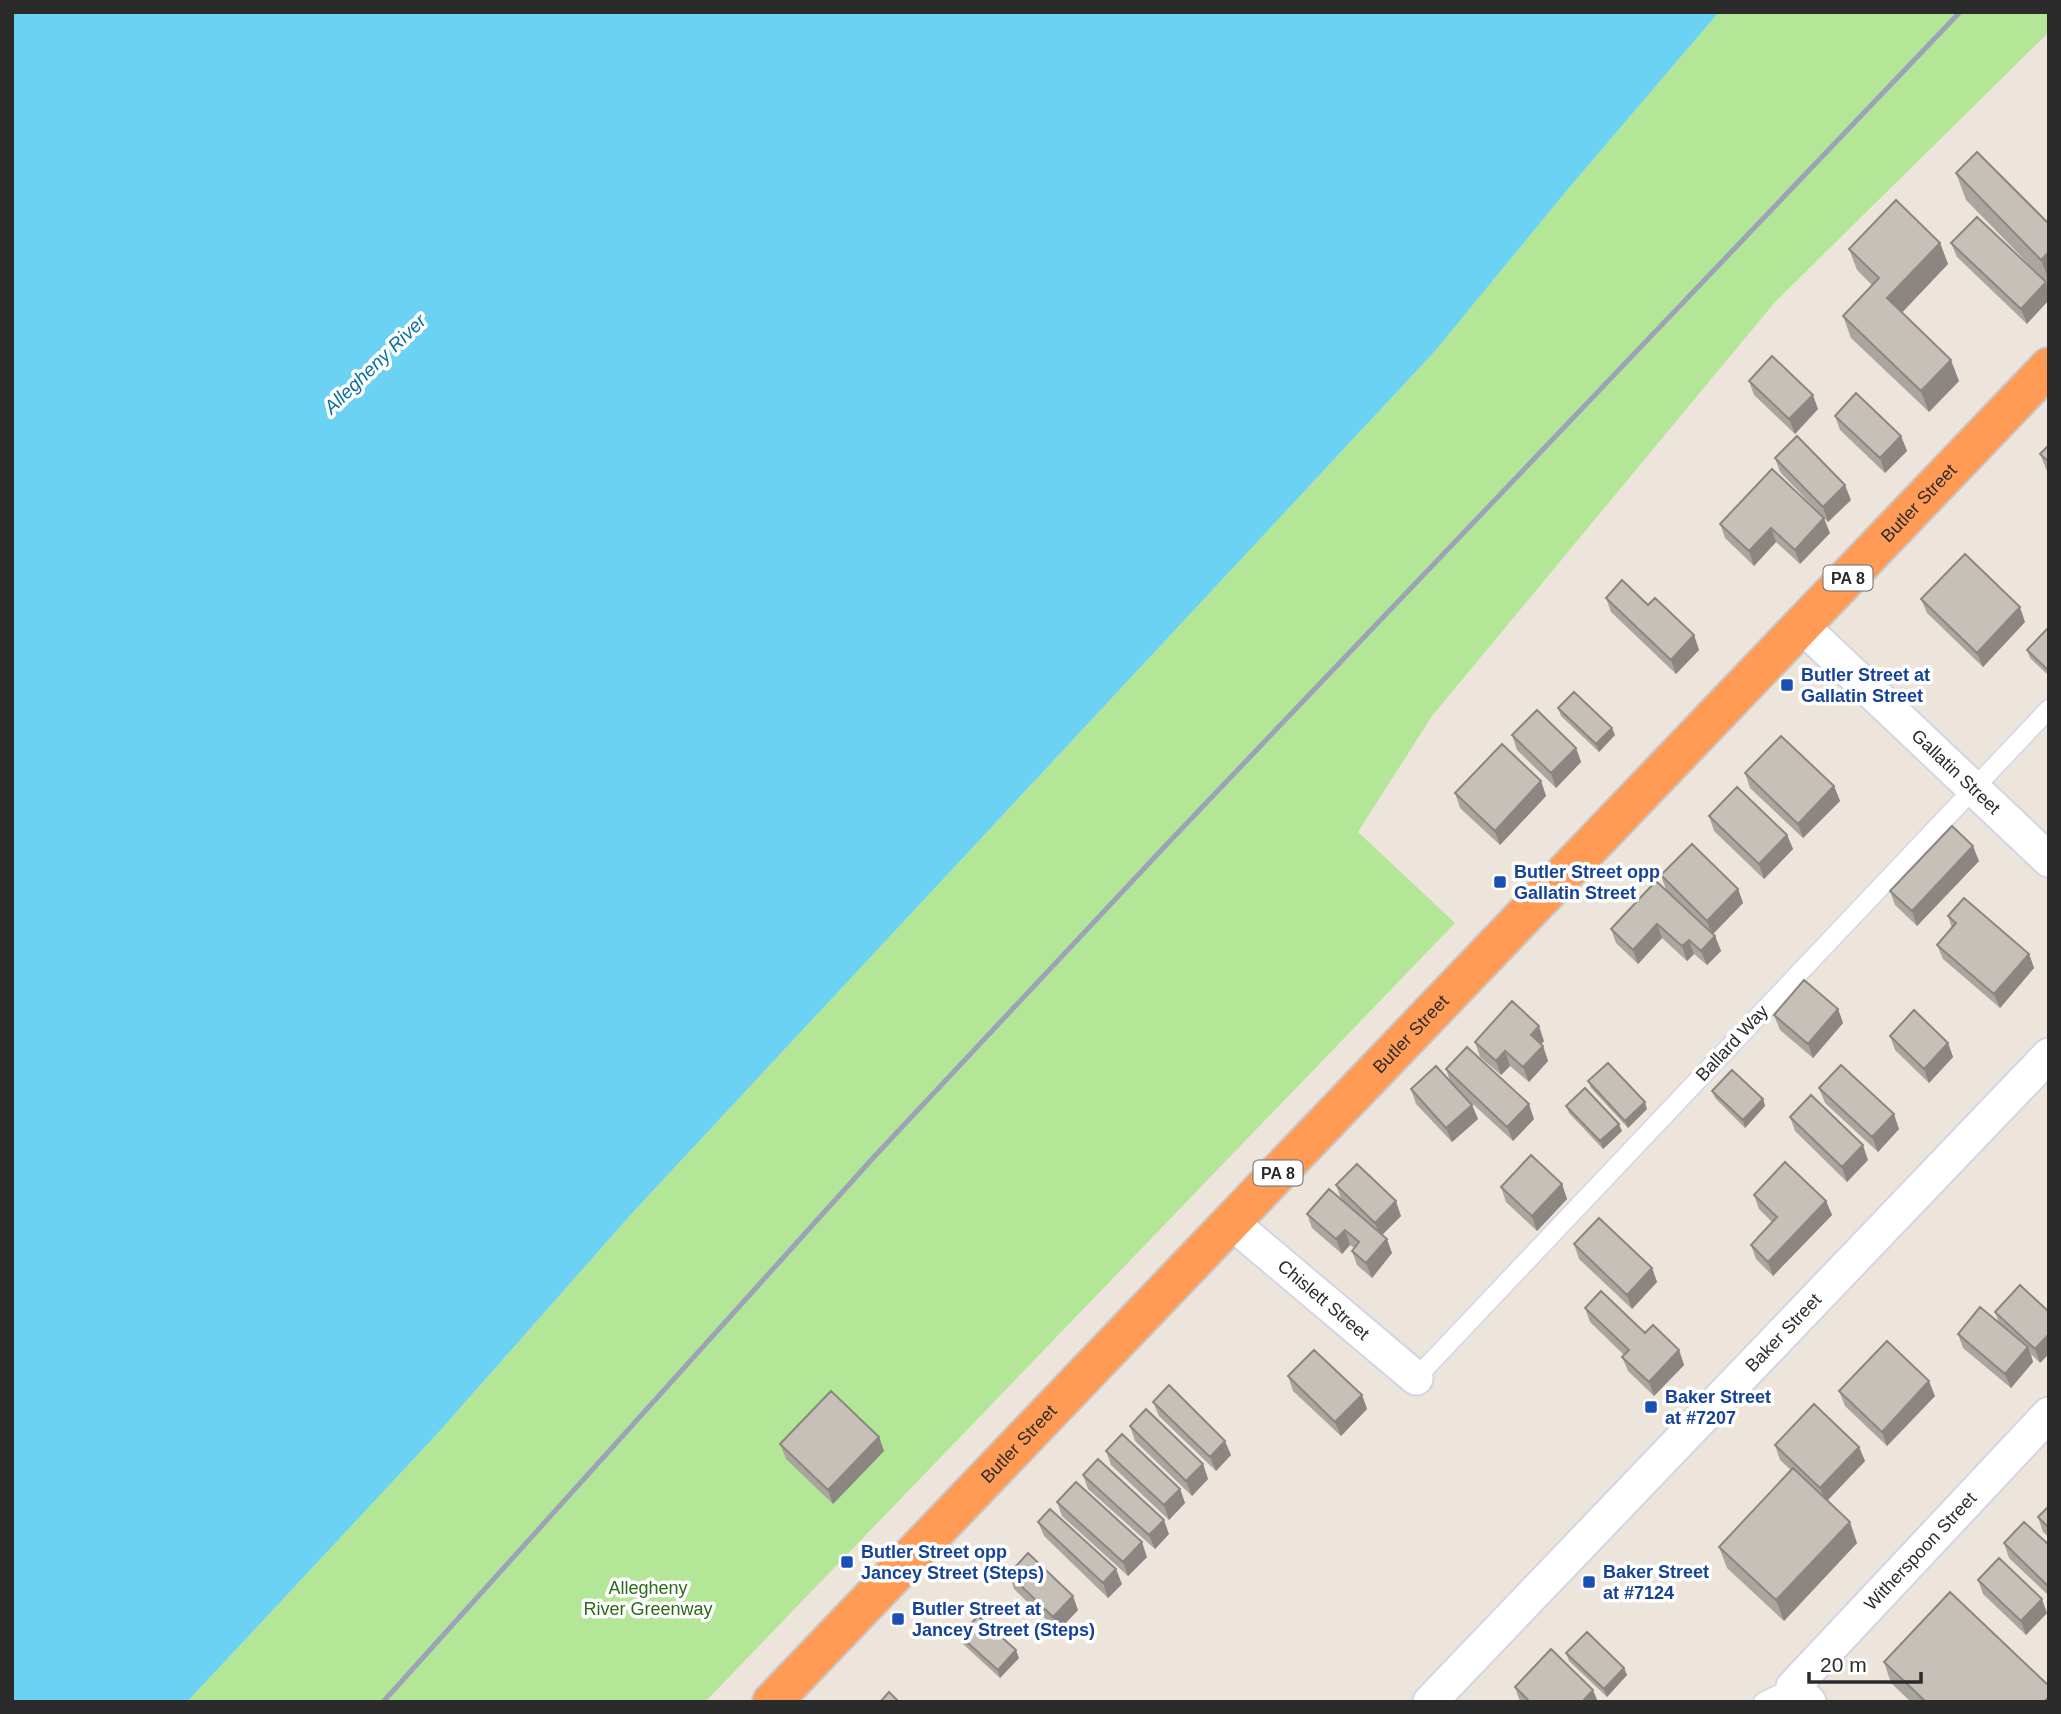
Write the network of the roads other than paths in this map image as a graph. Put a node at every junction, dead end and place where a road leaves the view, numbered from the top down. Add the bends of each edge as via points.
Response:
1 (2049, 368) edge
2 (1802, 626) junction
3 (2049, 709) edge
4 (1973, 788) junction
5 (2049, 860) edge
6 (2049, 1055) edge
7 (1231, 1222) junction
8 (1416, 1378) joint
9 (2049, 1414) edge
10 (1801, 1694) edge
11 (772, 1702) edge
12 (1430, 1702) edge
13 (1763, 1702) edge

1 - 2 highway, Butler Street / PA 8
2 - 4 street, Gallatin Street
2 - 7 highway, Butler Street / PA 8
3 - 4 lane, Ballard Way
4 - 5 street, Gallatin Street
4 - 8 lane, Ballard Way
6 - 12 street, Baker Street
7 - 8 street, Chislett Street
7 - 11 highway, Butler Street / PA 8
9 - 10 street, Witherspoon Street
10 - 13 lane

